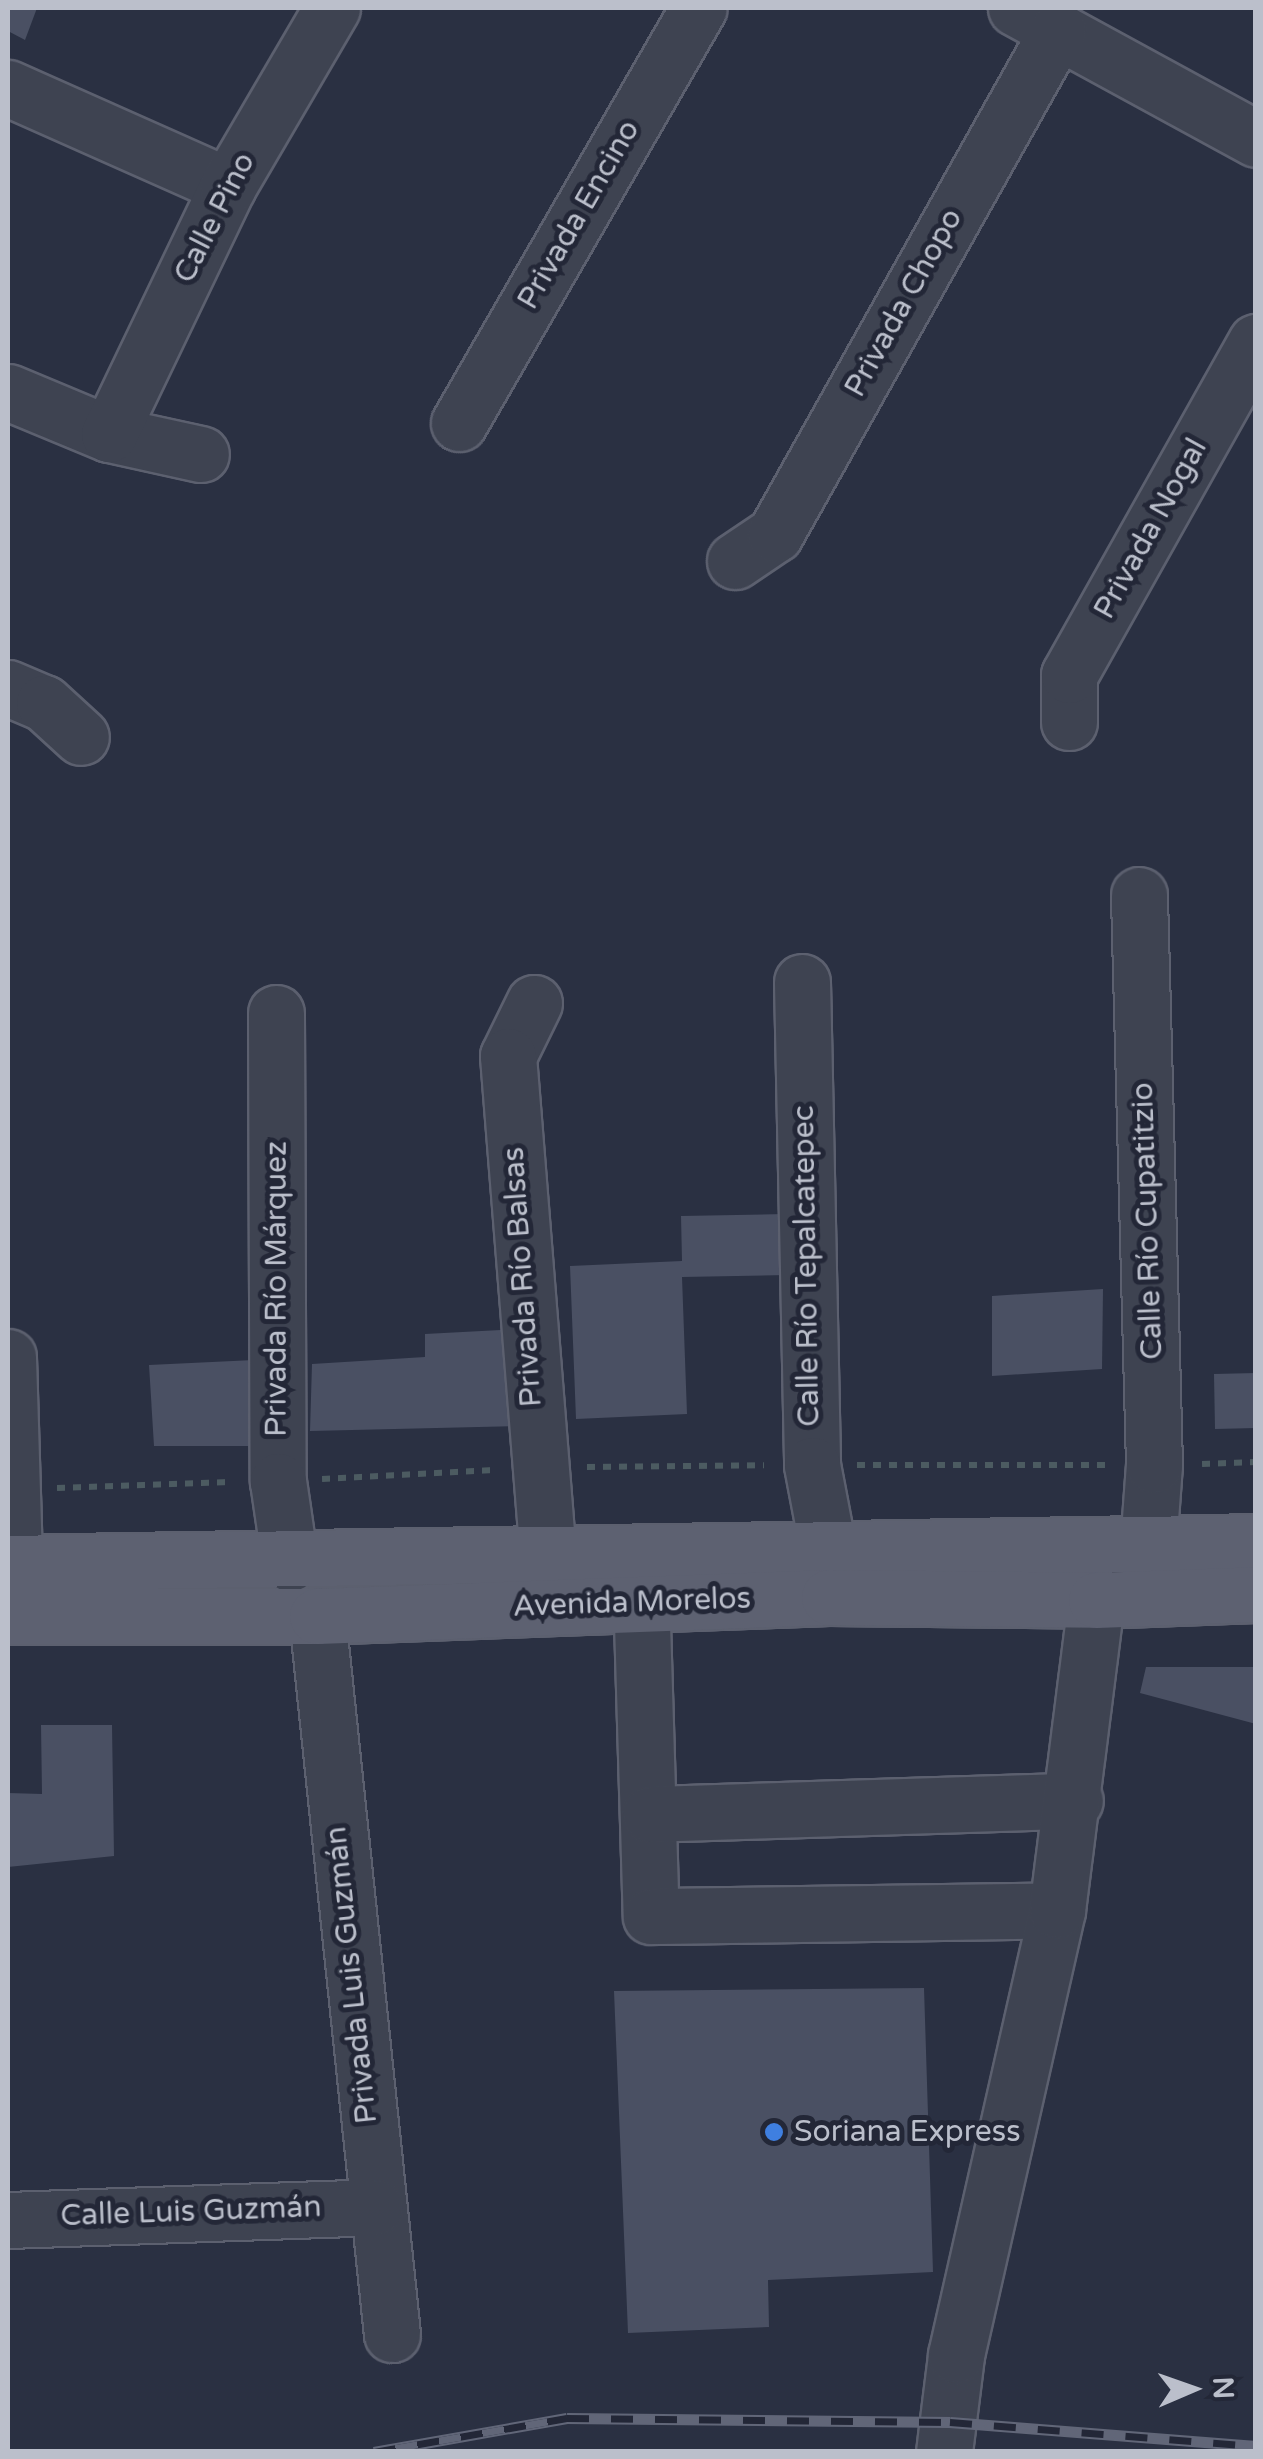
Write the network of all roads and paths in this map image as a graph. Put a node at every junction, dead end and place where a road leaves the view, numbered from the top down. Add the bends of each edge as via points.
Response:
1 (332, 8) edge
2 (699, 8) edge
3 (1037, 19) edge
4 (8, 88) edge
5 (1256, 139) edge
6 (228, 186) junction
7 (1256, 342) edge
8 (8, 392) edge
9 (459, 423) dead end
10 (109, 434) junction
11 (201, 454) dead end
12 (734, 560) dead end
13 (8, 688) edge
14 (1069, 722) dead end
15 (81, 737) dead end
16 (1139, 895) dead end
17 (802, 982) dead end
18 (534, 1002) dead end
19 (276, 1014) dead end
20 (8, 1358) edge
21 (1256, 1462) edge
22 (812, 1465) junction
23 (1154, 1465) junction
24 (536, 1468) junction
25 (278, 1481) junction
26 (10, 1489) edge
27 (1256, 1542) edge
28 (1148, 1546) junction
29 (828, 1549) junction
30 (548, 1557) junction
31 (290, 1563) junction
32 (642, 1577) junction
33 (10, 1581) edge
34 (1256, 1594) edge
35 (1096, 1600) junction
36 (317, 1616) junction
37 (1076, 1800) junction
38 (650, 1814) junction
39 (1056, 1910) junction
40 (374, 2207) junction
41 (8, 2220) edge
42 (392, 2334) dead end
43 (944, 2452) edge

1 - 6 street, Calle Pino
2 - 9 street, Privada Encino
3 - 5 street
3 - 12 street, Privada Chopo via 775,534
4 - 6 street
6 - 10 street, Calle Pino
7 - 14 street, Privada Nogal via 1069,675
8 - 10 street
10 - 11 street
13 - 15 street via 44,704
16 - 23 street, Calle Río Cupatitzio
17 - 22 street, Calle Río Tepalcatepec
18 - 24 street, Privada Río Balsas via 508,1056
19 - 25 street, Privada Río Márquez
20 - 26 street
21 - 23 path
22 - 23 path
22 - 24 path
22 - 29 street, Calle Río Tepalcatepec
23 - 28 street, Calle Río Cupatitzio
24 - 25 path
24 - 30 street, Privada Río Balsas
25 - 26 path
25 - 31 street, Privada Río Márquez
26 - 33 street
27 - 28 main road, Avenida Morelos
28 - 29 main road, Avenida Morelos
28 - 35 street
29 - 32 main road, Avenida Morelos
30 - 31 main road, Avenida Morelos
30 - 32 main road, Avenida Morelos
31 - 33 main road, Avenida Morelos
32 - 35 main road, Avenida Morelos
32 - 36 main road, Avenida Morelos
32 - 38 street
33 - 36 main road, Avenida Morelos
34 - 35 main road, Avenida Morelos
35 - 37 street
36 - 40 street, Privada Luis Guzmán
37 - 38 street
37 - 39 street
38 - 39 street via 651,1916
39 - 43 street via 956,2355
40 - 41 street, Calle Luis Guzmán
40 - 42 street, Privada Luis Guzmán

